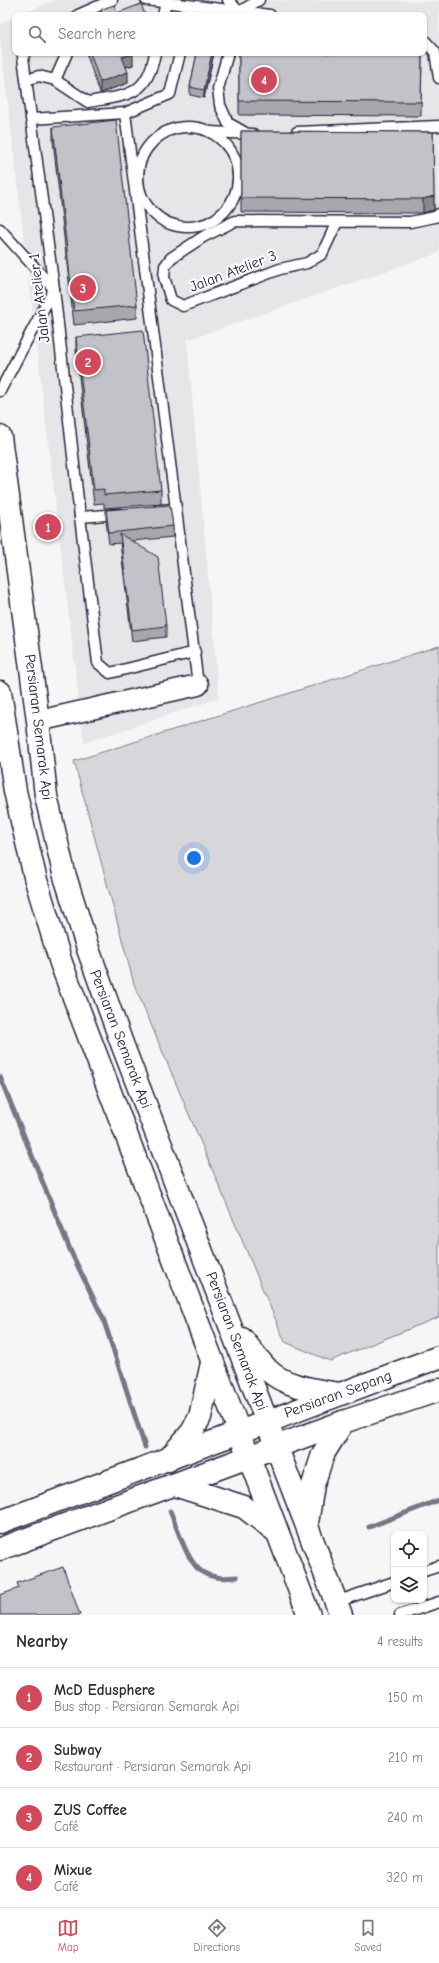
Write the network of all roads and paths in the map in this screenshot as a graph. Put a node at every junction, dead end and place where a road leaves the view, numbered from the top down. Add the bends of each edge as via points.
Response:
1 (112, 0) edge
2 (146, 0) edge
3 (228, 0) edge
4 (260, 0) edge
5 (166, 3) junction
6 (191, 7) edge
7 (85, 12) edge
8 (164, 12) edge
9 (231, 12) edge
10 (238, 12) edge
11 (241, 12) edge
12 (427, 43) edge
13 (24, 56) edge
14 (66, 56) edge
15 (155, 56) edge
16 (179, 56) edge
17 (227, 56) edge
18 (439, 78) edge
19 (26, 80) junction
20 (55, 80) junction
21 (125, 113) junction
22 (31, 119) junction
23 (439, 126) edge
24 (210, 132) junction
25 (287, 132) edge
26 (264, 133) edge
27 (248, 134) junction
28 (439, 214) edge
29 (337, 222) junction
30 (0, 229) edge
31 (54, 289) junction
32 (0, 391) edge
33 (0, 437) edge
34 (176, 508) junction
35 (146, 511) edge
36 (131, 513) edge
37 (80, 517) junction
38 (195, 652) junction
39 (198, 685) joint
40 (0, 692) edge
41 (38, 721) junction
42 (230, 1324) junction
43 (439, 1357) edge
44 (212, 1363) junction
45 (439, 1390) edge
46 (338, 1394) junction
47 (267, 1421) junction
48 (343, 1422) junction
49 (238, 1432) junction
50 (277, 1447) junction
51 (248, 1458) junction
52 (168, 1460) junction
53 (175, 1485) junction
54 (0, 1522) edge
55 (307, 1525) junction
56 (277, 1532) junction
57 (0, 1549) edge
58 (439, 1566) edge
59 (427, 1571) edge
60 (391, 1583) edge
61 (439, 1602) edge
62 (339, 1608) edge
63 (309, 1615) edge
64 (400, 1615) edge

1 - 7 lane
2 - 5 lane
3 - 10 lane
4 - 11 lane
5 - 6 lane
5 - 8 lane
6 - 9 lane
12 - 18 lane via 435,52
13 - 19 lane, Jalan Atelier 1
14 - 20 lane
15 - 20 lane via 152,70 143,85 127,95 88,102
16 - 21 lane via 170,94
17 - 27 lane via 218,89 220,105 228,123
19 - 20 lane via 39,76
19 - 22 lane, Jalan Atelier 1
21 - 22 lane
21 - 34 lane
22 - 31 lane, Jalan Atelier 1
23 - 25 lane
24 - 24 lane via 232,154 238,171 237,188 230,204 219,217 204,225 187,228 170,224 156,216 145,203 139,188 138,172 142,156 151,143 168,131 194,127
24 - 27 lane
26 - 27 lane
28 - 29 lane, Jalan Atelier 3 via 410,222
29 - 29 lane, Jalan Atelier 3 via 322,254 307,263 280,268 183,306 171,300 164,277 165,266 171,258 203,237 235,221
30 - 31 lane
31 - 32 lane
31 - 37 lane, Jalan Atelier 1
33 - 41 main road, Persiaran Semarak Api
34 - 35 lane
34 - 38 lane
36 - 37 lane
37 - 38 lane, Jalan Atelier 1 via 98,662 110,673
38 - 39 lane
39 - 41 street
40 - 44 main road, Persiaran Semarak Api via 15,791 35,877 61,963
41 - 42 main road, Persiaran Semarak Api via 46,796 64,873 88,950
42 - 46 main road via 269,1371 291,1384
42 - 47 main road, Persiaran Semarak Api
43 - 46 main road, Persiaran Sepang
44 - 49 main road, Persiaran Semarak Api
44 - 52 main road via 200,1417 192,1432
45 - 48 main road, Persiaran Sepang
46 - 47 main road, Persiaran Sepang
47 - 49 main road, Persiaran Sepang
47 - 50 main road, Persiaran Semarak Api
48 - 50 main road, Persiaran Sepang
48 - 55 main road via 323,1454 313,1486
49 - 51 main road, Persiaran Semarak Api
49 - 52 main road, Persiaran Sepang
50 - 51 main road, Persiaran Sepang
50 - 55 main road, Persiaran Semarak Api
51 - 53 main road, Persiaran Sepang
51 - 56 main road, Persiaran Semarak Api
52 - 54 main road, Persiaran Sepang
53 - 56 main road via 244,1507
53 - 57 main road, Persiaran Sepang
55 - 62 main road, Persiaran Semarak Api
56 - 63 main road, Persiaran Semarak Api
58 - 59 lane
60 - 62 lane
61 - 64 lane

